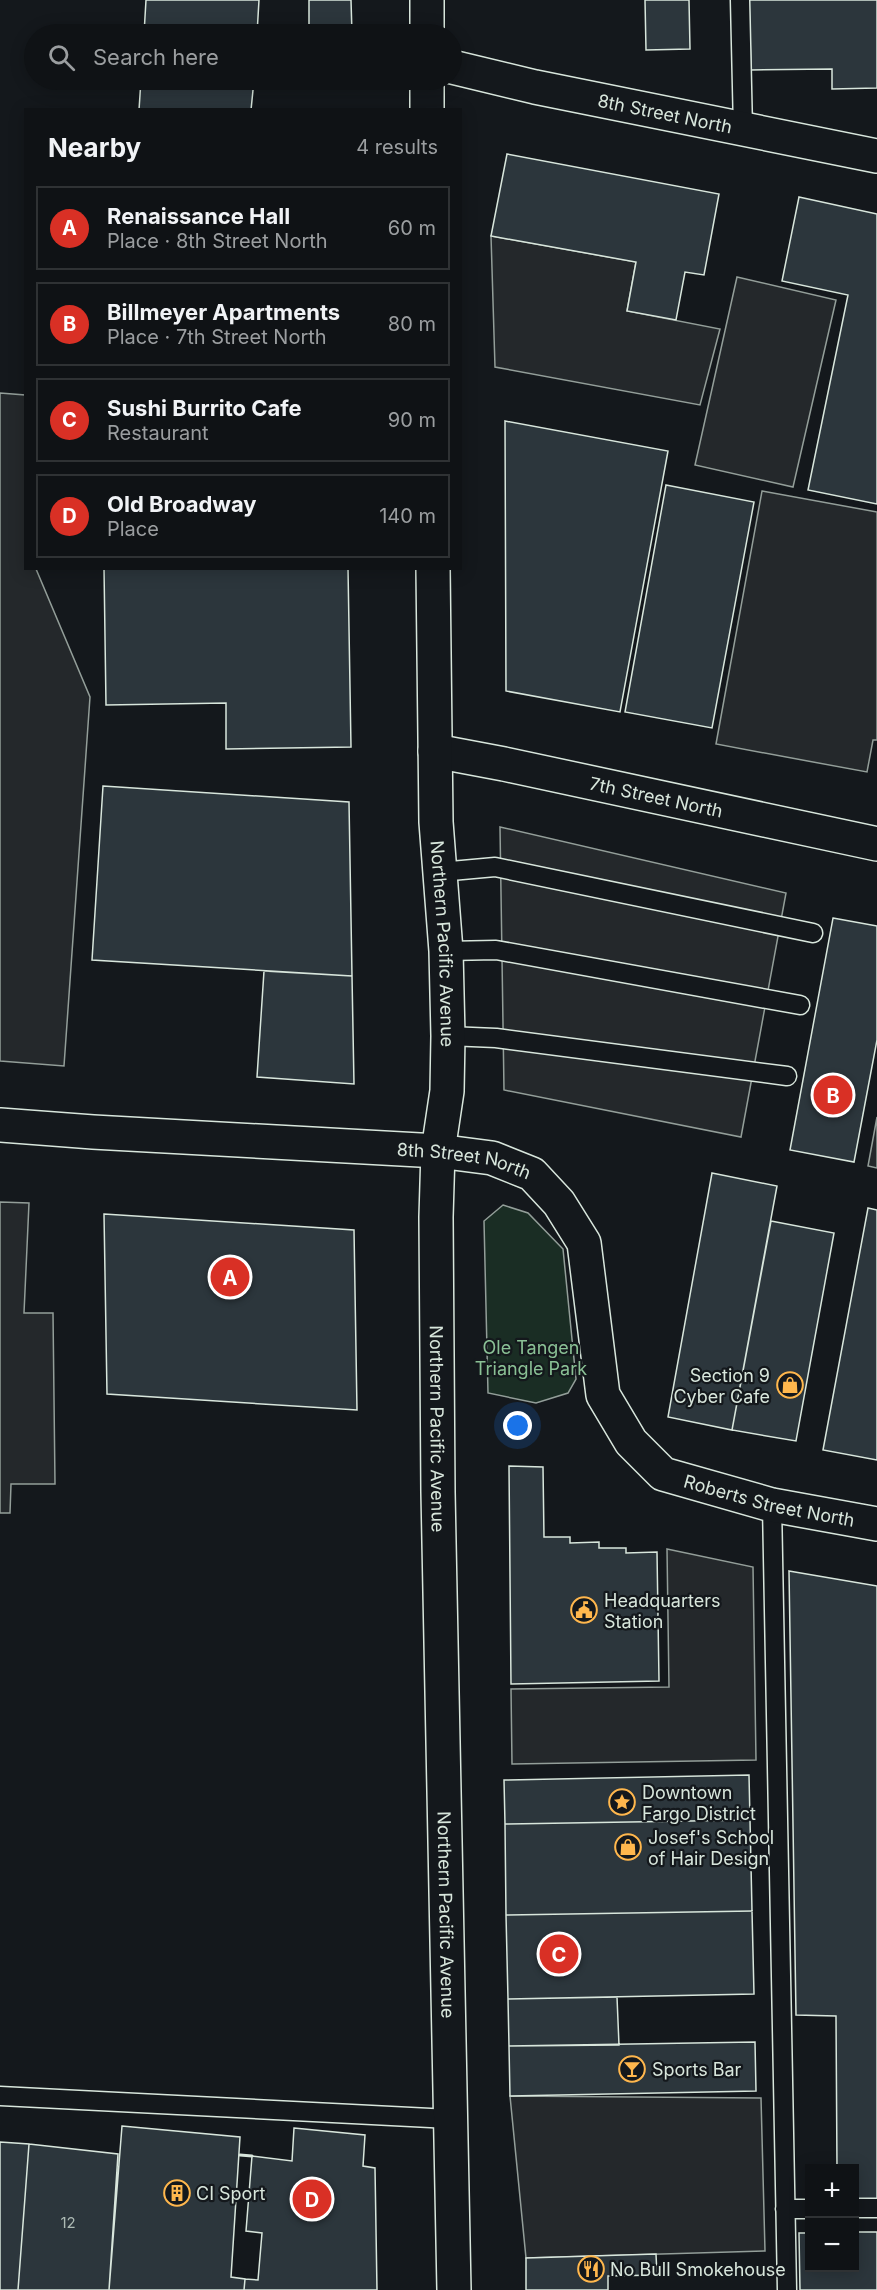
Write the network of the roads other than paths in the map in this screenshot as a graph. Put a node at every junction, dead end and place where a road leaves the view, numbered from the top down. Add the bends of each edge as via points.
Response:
1 (427, 0) edge
2 (740, 0) edge
3 (428, 24) edge
4 (462, 69) edge
5 (427, 90) edge
6 (427, 108) edge
7 (743, 130) junction
8 (877, 156) edge
9 (433, 570) edge
10 (435, 751) junction
11 (877, 844) edge
12 (440, 872) junction
13 (813, 933) dead end
14 (446, 951) junction
15 (800, 1005) dead end
16 (448, 1036) junction
17 (787, 1076) dead end
18 (0, 1125) edge
19 (438, 1151) junction
20 (663, 1474) joint
21 (772, 1505) junction
22 (877, 1524) edge
23 (0, 2096) edge
24 (450, 2119) junction
25 (859, 2208) edge
26 (877, 2208) edge
27 (785, 2209) junction
28 (805, 2209) edge
29 (454, 2290) edge
30 (787, 2290) edge

1 - 3 street
2 - 7 lane
4 - 7 street, 8th Street North
5 - 6 street
7 - 8 street, 8th Street North
9 - 10 street, Northern Pacific Avenue
10 - 11 street, 7th Street North
10 - 12 street, Northern Pacific Avenue
12 - 13 lane via 495,867
12 - 14 street, Northern Pacific Avenue
14 - 15 lane via 496,950
14 - 16 street, Northern Pacific Avenue
16 - 17 lane via 496,1038
16 - 19 street, Northern Pacific Avenue via 447,1091
18 - 19 street, 8th Street North
19 - 20 street, 8th Street North via 492,1158 532,1174 558,1203 584,1243 603,1395 631,1442
19 - 24 street, Northern Pacific Avenue via 438,1492
20 - 21 street, Roberts Street North
21 - 22 street, Roberts Street North
21 - 27 lane
23 - 24 lane
24 - 29 street, Northern Pacific Avenue
25 - 26 lane
27 - 28 lane
27 - 30 lane

